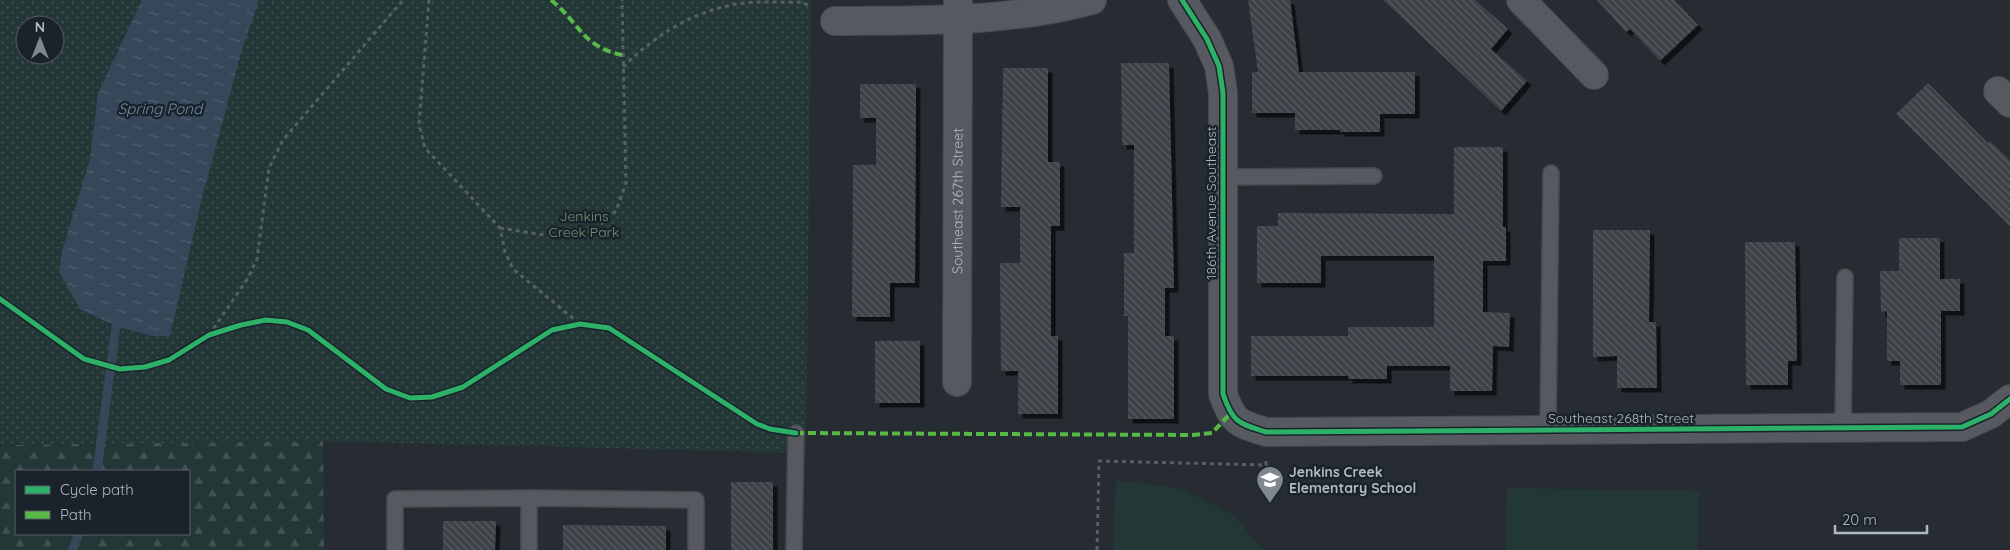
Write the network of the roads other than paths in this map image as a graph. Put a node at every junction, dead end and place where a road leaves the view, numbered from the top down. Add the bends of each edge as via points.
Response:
1 (1092, 0) edge
2 (1182, 0) edge
3 (1521, 0) edge
4 (958, 10) edge
5 (835, 21) road end
6 (1594, 75) dead end
7 (1551, 173) dead end
8 (1374, 176) dead end
9 (1223, 177) junction
10 (1845, 276) dead end
11 (957, 382) dead end
12 (2010, 399) edge
13 (1230, 414) joint
14 (1843, 428) junction
15 (1548, 430) junction
16 (796, 434) dead end
17 (529, 498) junction
18 (395, 550) edge
19 (529, 550) edge
20 (696, 550) edge
21 (794, 550) edge

1 - 4 street via 1073,5
2 - 9 street, 186th Avenue Southeast via 1207,39 1219,66 1223,93
3 - 6 street
4 - 5 street
4 - 11 street, Southeast 267th Street
7 - 15 lane
8 - 9 lane
9 - 13 street, 186th Avenue Southeast via 1223,394
10 - 14 lane
12 - 14 street, Southeast 268th Street via 1991,414 1962,427
13 - 15 street, Southeast 268th Street via 1242,425 1266,432
14 - 15 street, Southeast 268th Street
16 - 21 lane
17 - 18 lane via 395,499
17 - 19 lane
17 - 20 lane via 696,500

